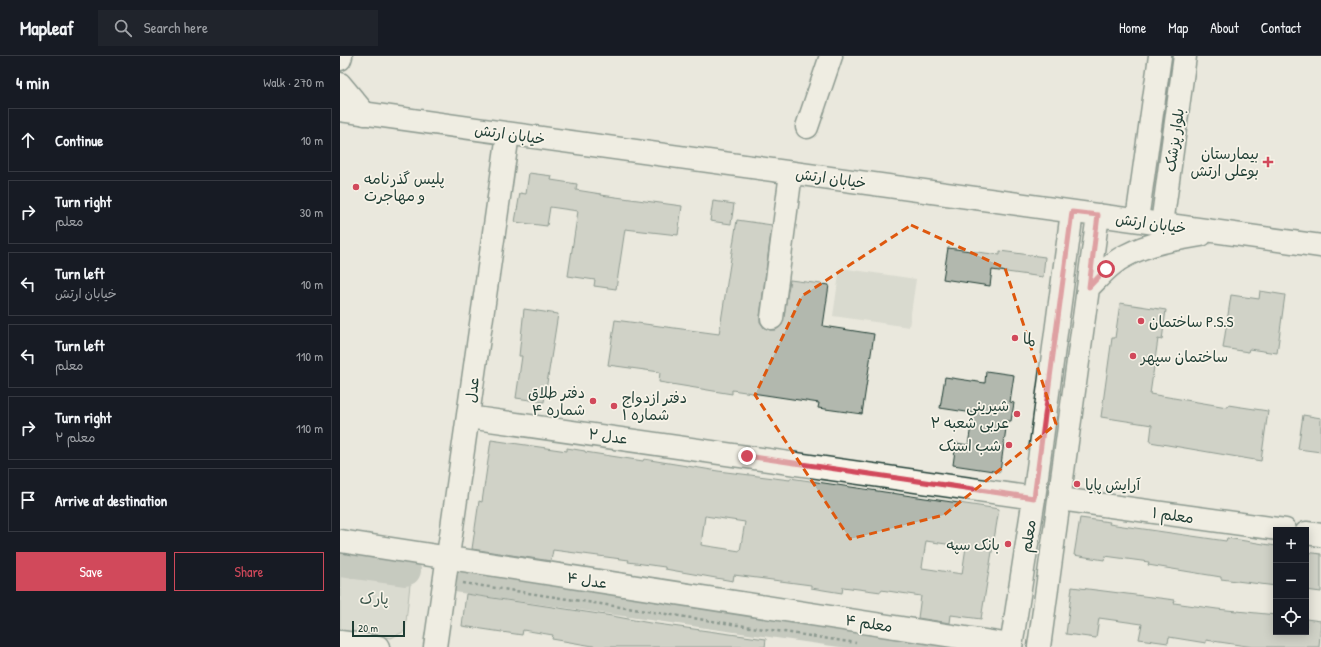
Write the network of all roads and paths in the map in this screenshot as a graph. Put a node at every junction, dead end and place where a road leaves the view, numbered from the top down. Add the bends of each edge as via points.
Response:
1 (341, 56) edge
2 (832, 56) edge
3 (1160, 56) edge
4 (1185, 56) edge
5 (340, 60) edge
6 (340, 84) edge
7 (340, 110) edge
8 (365, 114) junction
9 (807, 127) dead end
10 (508, 134) junction
11 (791, 173) junction
12 (1072, 212) junction
13 (1098, 215) junction
14 (1137, 220) junction
15 (1162, 224) junction
16 (1220, 232) junction
17 (1321, 246) edge
18 (1089, 287) junction
19 (772, 318) dead end
20 (468, 417) junction
21 (1034, 498) junction
22 (1060, 499) junction
23 (1273, 528) edge
24 (1309, 533) edge
25 (1321, 535) edge
26 (340, 541) edge
27 (448, 559) junction
28 (445, 580) junction
29 (726, 602) joint
30 (340, 642) edge
31 (860, 644) dead end
32 (1011, 646) edge
33 (378, 647) edge
34 (435, 647) edge
35 (1039, 647) edge

1 - 5 main road
2 - 9 main road
3 - 14 main road, بلوار پزشک
4 - 15 main road, بلوار پزشک
6 - 8 main road
7 - 8 main road, خیابان ارتش
8 - 10 main road, خیابان ارتش
10 - 11 main road, خیابان ارتش
10 - 20 main road, عدل
11 - 12 main road, خیابان ارتش
11 - 19 main road
12 - 13 main road, خیابان ارتش
12 - 21 main road, معلم
13 - 14 main road, خیابان ارتش
13 - 18 main road, معلم
14 - 15 main road, خیابان ارتش
15 - 16 main road, خیابان ارتش
16 - 17 main road, خیابان ارتش
16 - 18 main road via 1154,245 1126,255 1106,269
18 - 22 main road, معلم
20 - 21 main road, عدل ۲
20 - 27 main road, عدل
21 - 32 main road, معلم
22 - 23 main road, معلم ۱
22 - 35 main road, معلم
24 - 25 main road
26 - 27 main road, عدل ۴
27 - 28 main road, عدل
27 - 29 main road, عدل ۴
28 - 31 path
28 - 34 main road, عدل
29 - 32 main road, معلم ۴
30 - 33 main road

